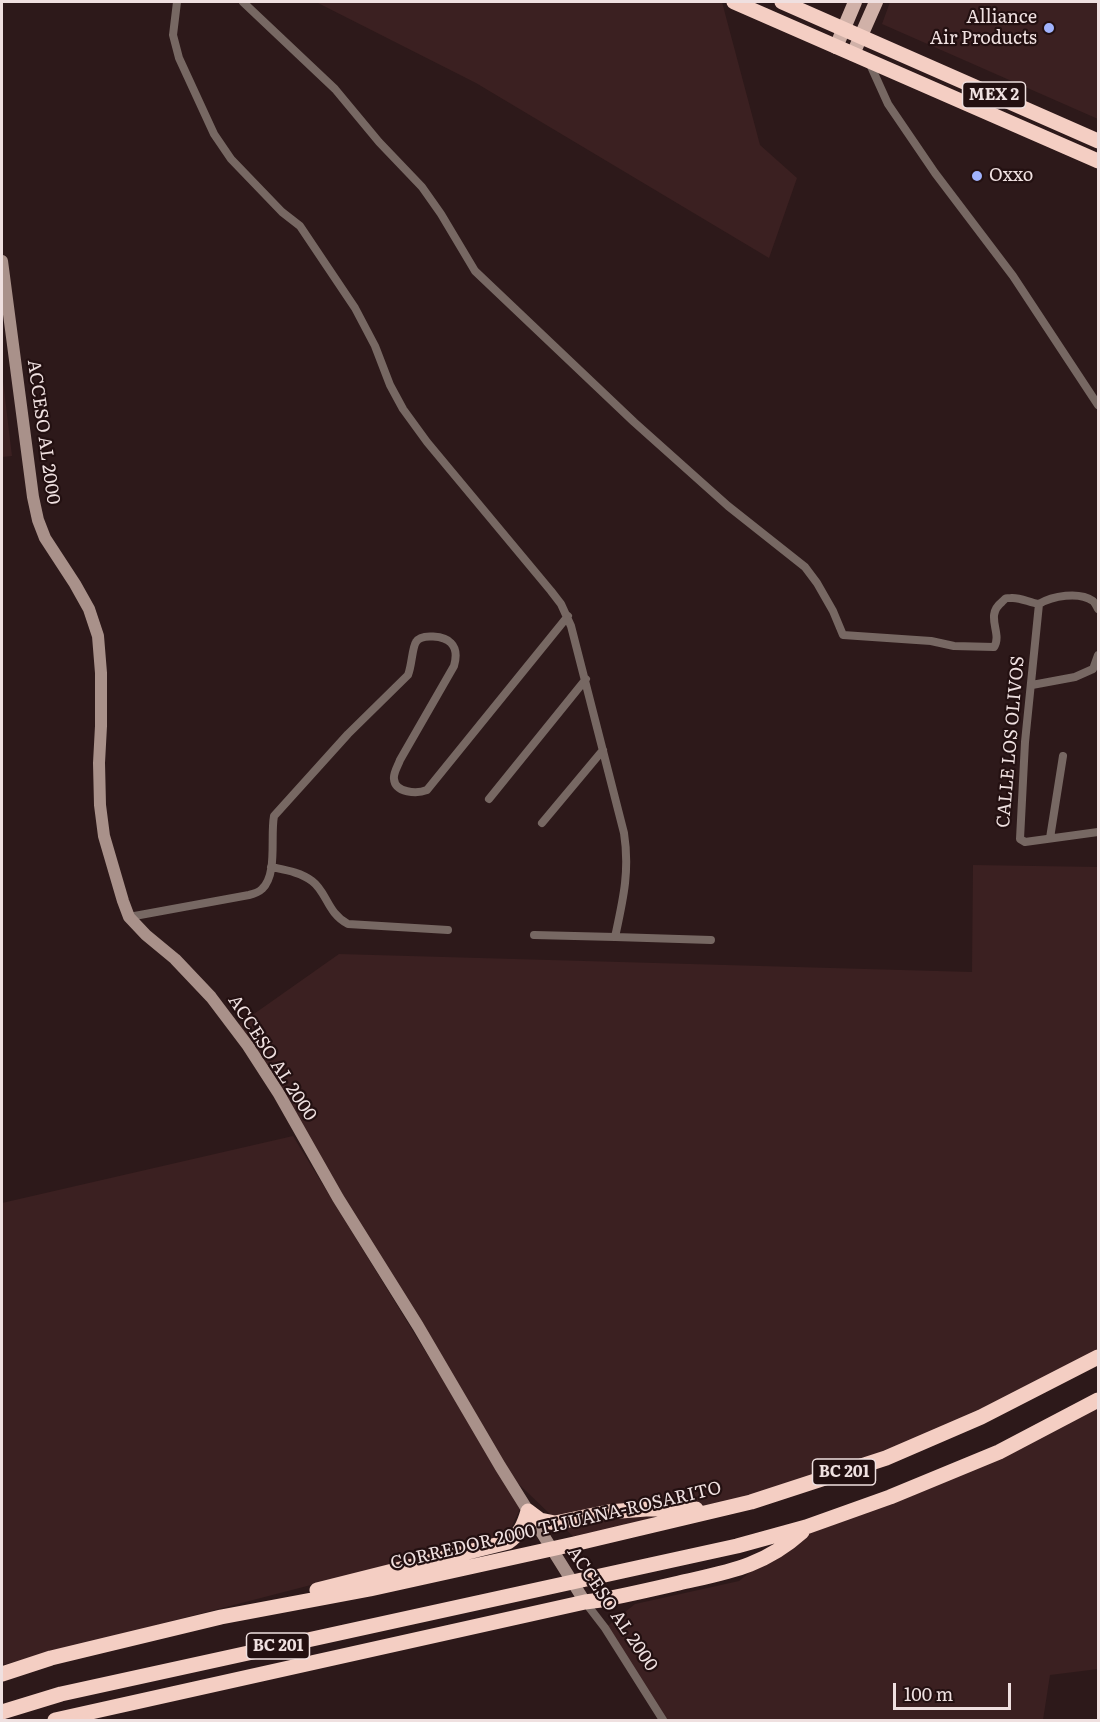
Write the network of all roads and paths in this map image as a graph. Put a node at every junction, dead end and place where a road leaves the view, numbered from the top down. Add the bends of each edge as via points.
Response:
1 (177, 2) edge
2 (243, 2) edge
3 (734, 2) edge
4 (782, 2) edge
5 (855, 2) edge
6 (876, 2) edge
7 (843, 29) junction
8 (861, 37) junction
9 (836, 46) junction
10 (853, 54) junction
11 (869, 62) junction
12 (1098, 141) edge
13 (1098, 161) edge
14 (2, 261) edge
15 (1098, 405) edge
16 (1039, 604) junction
17 (1098, 609) edge
18 (568, 616) junction
19 (1098, 655) edge
20 (586, 679) junction
21 (1032, 685) junction
22 (603, 750) junction
23 (1064, 756) dead end
24 (489, 799) dead end
25 (542, 823) dead end
26 (1098, 832) edge
27 (1050, 838) junction
28 (271, 867) junction
29 (129, 916) junction
30 (448, 930) dead end
31 (534, 935) dead end
32 (615, 937) junction
33 (711, 940) dead end
34 (1098, 1357) edge
35 (1098, 1400) edge
36 (714, 1510) junction
37 (528, 1511) junction
38 (806, 1527) junction
39 (585, 1602) junction
40 (220, 1617) junction
41 (308, 1640) junction
42 (334, 1659) junction
43 (43, 1660) junction
44 (2, 1662) edge
45 (190, 1664) junction
46 (2, 1674) edge
47 (156, 1697) junction
48 (2, 1712) edge
49 (55, 1720) edge
50 (663, 1720) edge

1 - 18 street via 173,35 179,58 214,134 231,159 300,226 355,308 403,409
2 - 16 street via 335,89 422,187 475,271 634,422 728,506 805,567 818,583 843,635 989,648 996,643 994,613 998,605 1007,598
3 - 9 highway, MEX 2
4 - 7 highway, MEX 2
5 - 7 main road
6 - 8 main road
7 - 8 highway, MEX 2
7 - 9 main road
8 - 10 main road
8 - 12 highway, MEX 2
9 - 10 highway, MEX 2
10 - 11 highway, MEX 2
11 - 13 highway, MEX 2
11 - 15 street via 888,104 1012,276
14 - 29 street, ACCESO AL 2000 via 38,520 89,609 98,636 100,806 104,836
16 - 17 street via 1047,599 1082,596 1093,601
16 - 21 street, CALLE LOS OLIVOS
18 - 20 street
18 - 28 street via 427,790 412,793 399,787 393,776 456,657 450,641 422,637 418,640 408,675 274,816
19 - 21 street via 1093,669 1075,677
20 - 22 street
20 - 24 street
21 - 27 street, CALLE LOS OLIVOS via 1020,839 1025,842
22 - 25 street
22 - 32 street via 627,854
23 - 27 street
26 - 27 street, CALLE LOS OLIVOS
28 - 29 street via 261,891
28 - 30 street via 296,872 313,882 338,918 348,924
29 - 37 street, ACCESO AL 2000 via 211,997 248,1046
31 - 32 street
32 - 33 street
34 - 36 highway, CORREDOR 2000 TIJUANA-ROSARITO / BC 201 via 981,1417 886,1458
35 - 38 highway, BC 201 via 999,1452
36 - 37 highway via 608,1512 555,1524
36 - 40 highway, CORREDOR 2000 TIJUANA-ROSARITO / BC 201 via 370,1589
37 - 39 street, ACCESO AL 2000
37 - 40 highway via 518,1535 501,1544
38 - 39 highway via 776,1550 738,1570
38 - 41 highway, BC 201 via 737,1546
39 - 42 highway
39 - 50 street, ACCESO AL 2000
40 - 43 highway, CORREDOR 2000 TIJUANA-ROSARITO / BC 201
41 - 42 highway
41 - 45 highway, BC 201
42 - 47 highway
43 - 44 highway
43 - 46 highway, CORREDOR 2000 TIJUANA-ROSARITO / BC 201
45 - 47 highway
45 - 48 highway, BC 201
47 - 49 highway

